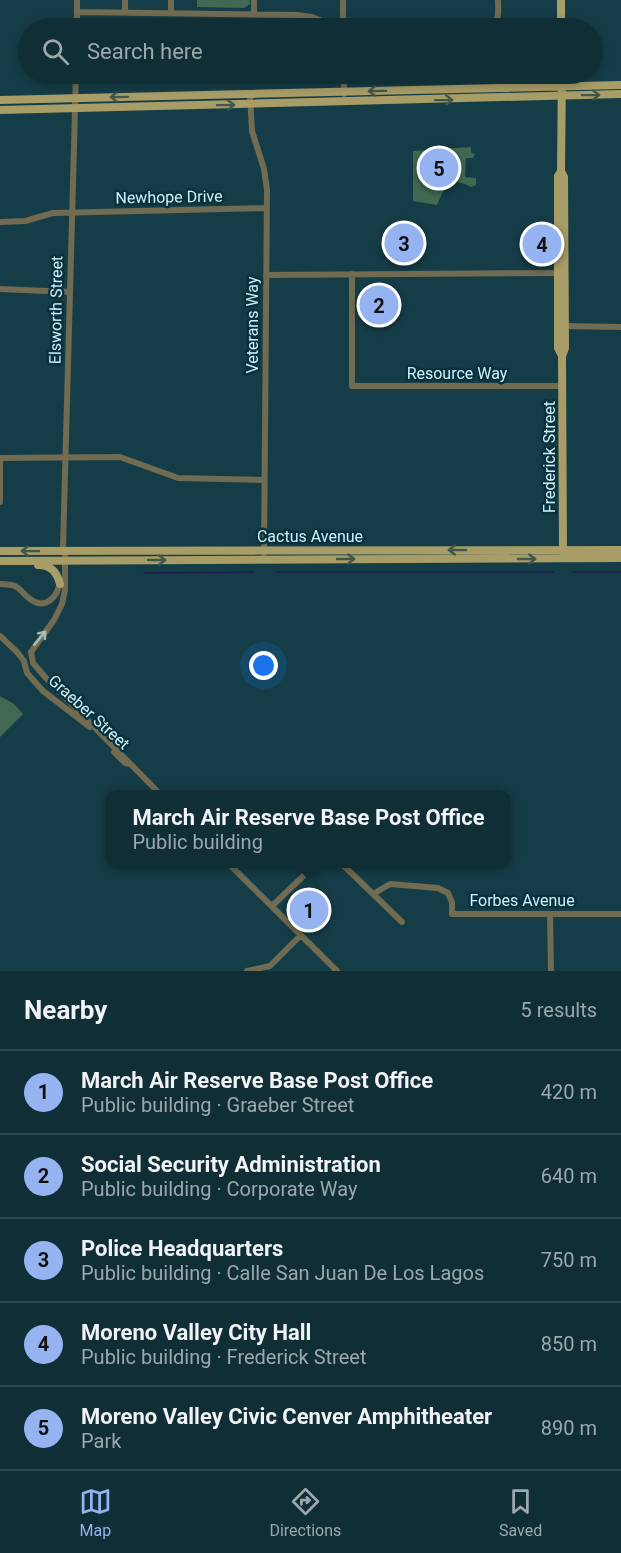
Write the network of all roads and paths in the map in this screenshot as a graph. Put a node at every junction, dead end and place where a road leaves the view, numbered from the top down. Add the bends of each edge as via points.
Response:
1 (76, 0) edge
2 (124, 0) edge
3 (171, 0) edge
4 (254, 0) edge
5 (343, 0) edge
6 (498, 0) edge
7 (561, 0) edge
8 (77, 12) junction
9 (125, 12) junction
10 (171, 13) junction
11 (254, 14) junction
12 (77, 18) edge
13 (312, 18) edge
14 (343, 18) edge
15 (496, 18) edge
16 (561, 18) edge
17 (76, 84) edge
18 (344, 84) edge
19 (621, 85) edge
20 (562, 86) junction
21 (344, 92) junction
22 (205, 94) junction
23 (250, 94) junction
24 (621, 94) edge
25 (162, 96) junction
26 (561, 96) junction
27 (76, 98) junction
28 (0, 100) edge
29 (344, 102) junction
30 (251, 104) junction
31 (166, 106) junction
32 (128, 107) junction
33 (76, 108) junction
34 (0, 110) edge
35 (561, 171) junction
36 (558, 188) junction
37 (267, 208) junction
38 (72, 213) junction
39 (0, 222) edge
40 (564, 229) junction
41 (561, 273) junction
42 (352, 274) junction
43 (266, 275) junction
44 (0, 290) edge
45 (69, 292) junction
46 (564, 326) junction
47 (621, 327) edge
48 (562, 356) junction
49 (562, 386) junction
50 (66, 457) junction
51 (0, 458) edge
52 (264, 480) junction
53 (0, 502) edge
54 (0, 550) edge
55 (63, 550) junction
56 (264, 550) junction
57 (621, 550) edge
58 (563, 554) junction
59 (621, 558) edge
60 (264, 560) junction
61 (0, 561) edge
62 (63, 561) junction
63 (15, 562) junction
64 (0, 584) edge
65 (60, 584) junction
66 (45, 603) junction
67 (36, 607) dead end
68 (0, 636) edge
69 (130, 764) junction
70 (155, 790) edge
71 (233, 868) edge
72 (312, 868) edge
73 (346, 868) edge
74 (373, 894) junction
75 (272, 906) junction
76 (550, 914) junction
77 (621, 914) edge
78 (402, 922) dead end
79 (301, 935) junction
80 (247, 971) edge
81 (337, 971) edge
82 (551, 971) edge

1 - 8 street
2 - 9 street
3 - 10 street
4 - 11 street
5 - 14 street
6 - 15 street
7 - 16 main road
8 - 9 street
8 - 12 street
9 - 10 street
10 - 11 street
11 - 13 street
17 - 27 street, Elsworth Street
18 - 21 street
19 - 20 main road
20 -> 21 main road
20 - 26 main road, Frederick Street
21 - 23 main road
21 - 29 street
22 - 23 main road
22 - 25 main road
22 - 31 main road via 170,101
23 - 30 street, Veterans Way
26 -> 24 main road
25 -> 27 main road
25 - 32 main road via 157,102 139,102
29 -> 26 main road
26 - 35 main road, Frederick Street
27 - 28 main road
27 - 33 street, Elsworth Street
29 - 30 main road
31 -> 30 main road
30 - 37 street, Veterans Way via 254,141 266,177
31 - 32 main road
32 - 33 main road
33 - 34 main road
33 - 38 street, Elsworth Street
35 - 36 main road, Frederick Street
35 - 40 main road, Frederick Street
36 - 40 main road
36 - 41 main road, Frederick Street
37 - 38 street, Newhope Drive
37 - 43 street, Veterans Way
38 - 39 street, Newhope Drive
38 - 45 street, Elsworth Street
40 - 41 main road, Frederick Street
41 - 42 street
41 - 46 main road, Frederick Street
41 - 48 main road, Frederick Street via 558,348
42 - 43 street
42 - 49 street, Resource Way via 352,386
43 - 52 street, Veterans Way
44 - 45 street
45 - 50 street, Elsworth Street
46 - 47 street
46 - 48 main road, Frederick Street
48 - 49 main road, Frederick Street
49 - 58 main road, Frederick Street
50 - 51 street
50 - 52 street via 120,457 178,478
50 - 55 street, Elsworth Street
51 - 53 street
52 - 56 street, Veterans Way
55 -> 54 main road, Cactus Avenue
55 - 56 main road, Cactus Avenue
55 - 62 street, Elsworth Street
58 -> 56 main road, Cactus Avenue
56 - 60 street, Veterans Way
57 - 58 main road, Cactus Avenue
58 - 59 main road, Cactus Avenue
60 -> 58 main road, Cactus Avenue
62 -> 60 main road, Cactus Avenue
61 - 63 main road, Cactus Avenue
62 - 63 main road, Cactus Avenue
62 - 65 street
69 -> 62 street, Graeber Street via 32,660 31,652 62,604
63 - 65 main road via 48,567
64 - 66 street via 15,586 32,601
65 - 66 street via 56,595
66 - 67 street
68 - 69 street, Graeber Street via 17,652 44,690
69 - 70 street, Graeber Street
71 - 75 street
72 - 75 street
73 - 74 street
74 - 76 street, Forbes Avenue via 390,884 438,888 448,893 452,914
74 - 78 street
75 - 79 street
76 - 77 street, Forbes Avenue
76 - 82 street
79 - 80 street via 270,966
79 - 81 street

